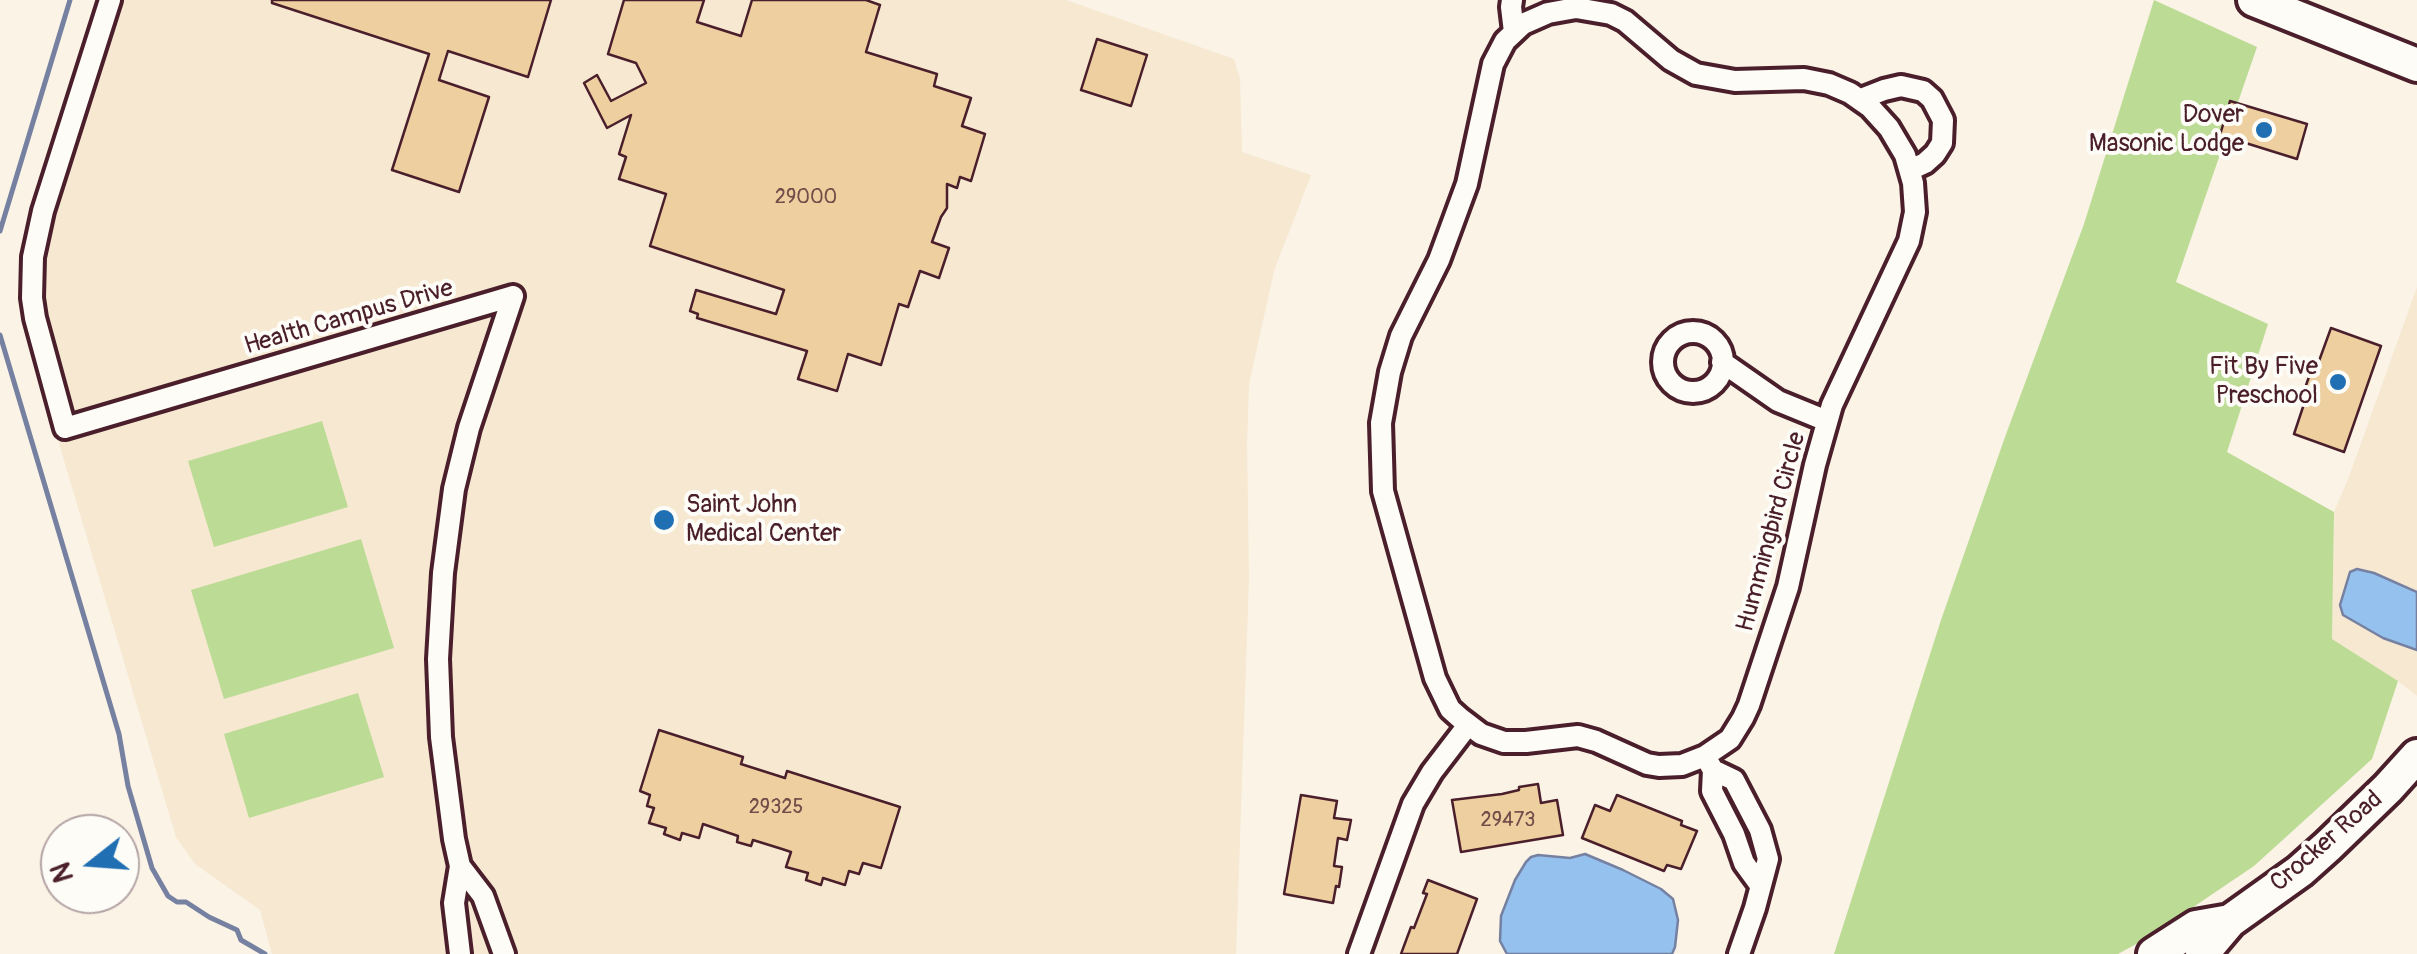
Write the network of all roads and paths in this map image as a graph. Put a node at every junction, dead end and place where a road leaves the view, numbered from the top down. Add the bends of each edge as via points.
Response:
1 (110, 0) edge
2 (1512, 0) edge
3 (2254, 0) edge
4 (1588, 4) edge
5 (1514, 32) junction
6 (2417, 65) edge
7 (1861, 99) junction
8 (1910, 170) junction
9 (1722, 362) dead end
10 (1827, 421) junction
11 (1468, 725) junction
12 (2417, 756) edge
13 (1709, 763) junction
14 (460, 866) junction
15 (2230, 921) junction
16 (460, 954) edge
17 (504, 954) edge
18 (1359, 954) edge
19 (1740, 954) edge
20 (2154, 954) edge
21 (2202, 954) edge

1 - 14 street, Health Campus Drive via 33,257 35,318 65,428 514,296 464,450 442,573 441,737
2 - 5 street
3 - 6 main road
4 - 5 street, Hummingbird Circle via 1548,13
4 - 7 street, Hummingbird Circle via 1625,21 1696,74 1735,81 1804,79
5 - 11 street via 1493,64 1467,184 1401,336 1381,423 1386,505 1434,678 1450,709
7 - 8 street, Hummingbird Circle via 1888,128
7 - 8 street via 1901,86 1932,99 1944,120 1942,143
8 - 10 street, Hummingbird Circle via 1915,212 1909,241
9 - 10 street via 1778,401
10 - 13 street, Hummingbird Circle via 1788,587 1749,705
11 - 13 street via 1504,742 1578,736 1659,766
11 - 18 street via 1413,804
12 - 15 main road, Crocker Road via 2314,858
13 - 19 street via 1712,791 1760,885
14 - 16 street, Health Campus Drive via 454,903
14 - 17 street, Health Campus Drive via 483,896
15 - 20 main road, Crocker Road via 2196,927
15 - 21 main road, Crocker Road

